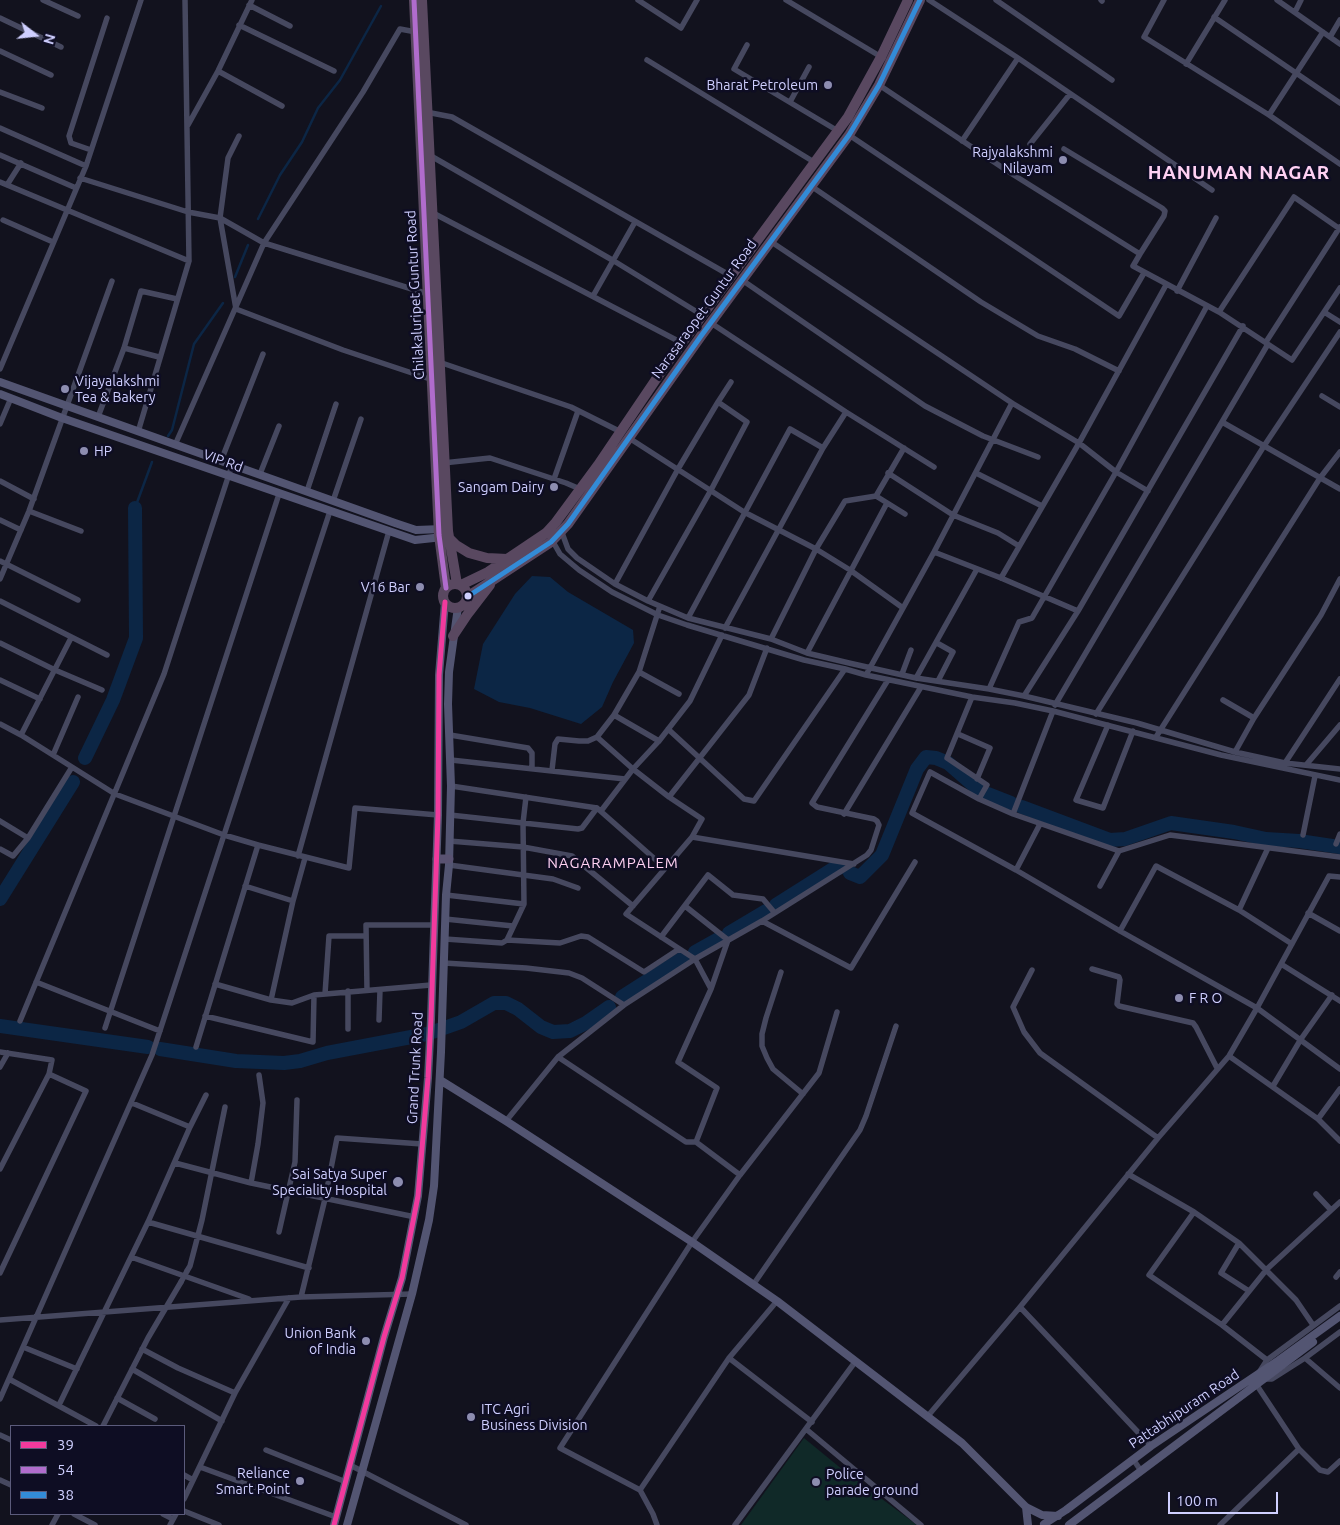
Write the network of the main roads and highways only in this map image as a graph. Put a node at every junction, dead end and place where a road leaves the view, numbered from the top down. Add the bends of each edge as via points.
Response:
1 (908, 0) edge
2 (920, 0) edge
3 (414, 1) edge
4 (885, 60) junction
5 (424, 112) junction
6 (625, 435) junction
7 (440, 463) junction
8 (444, 534) junction
9 (550, 536) junction
10 (507, 559) junction
11 (495, 578) junction
12 (459, 585) junction
13 (446, 588) junction
14 (467, 597) junction
15 (453, 636) road end
16 (437, 858) road end
17 (449, 862) road end

1 - 4 highway, Narasaraopet Guntur Road
2 - 4 highway, Narasaraopet Guntur Road
3 - 5 highway, Chilakaluripet Guntur Road
3 - 5 highway, Chilakaluripet Guntur Road
4 - 6 highway, Narasaraopet Guntur Road via 838,132 682,343
4 - 6 highway, Narasaraopet Guntur Road via 879,85 849,135
5 - 7 highway, Chilakaluripet Guntur Road via 428,294
5 - 7 highway, Chilakaluripet Guntur Road via 431,156
6 - 9 highway, Narasaraopet Guntur Road via 556,522
6 - 9 highway, Narasaraopet Guntur Road via 562,532
7 - 8 highway, Chilakaluripet Guntur Road
8 - 10 highway via 469,553
8 - 12 highway, Chilakaluripet Guntur Road
8 - 13 highway, Chilakaluripet Guntur Road
9 - 10 highway, Narasaraopet Guntur Road
9 - 11 highway, Narasaraopet Guntur Road
10 - 12 highway, Narasaraopet Guntur Road
11 - 14 highway, Narasaraopet Guntur Road
11 - 15 highway
12 - 13 highway
12 - 14 highway via 466,590
13 - 14 highway via 445,602 451,606 458,607
16 - 17 main road

